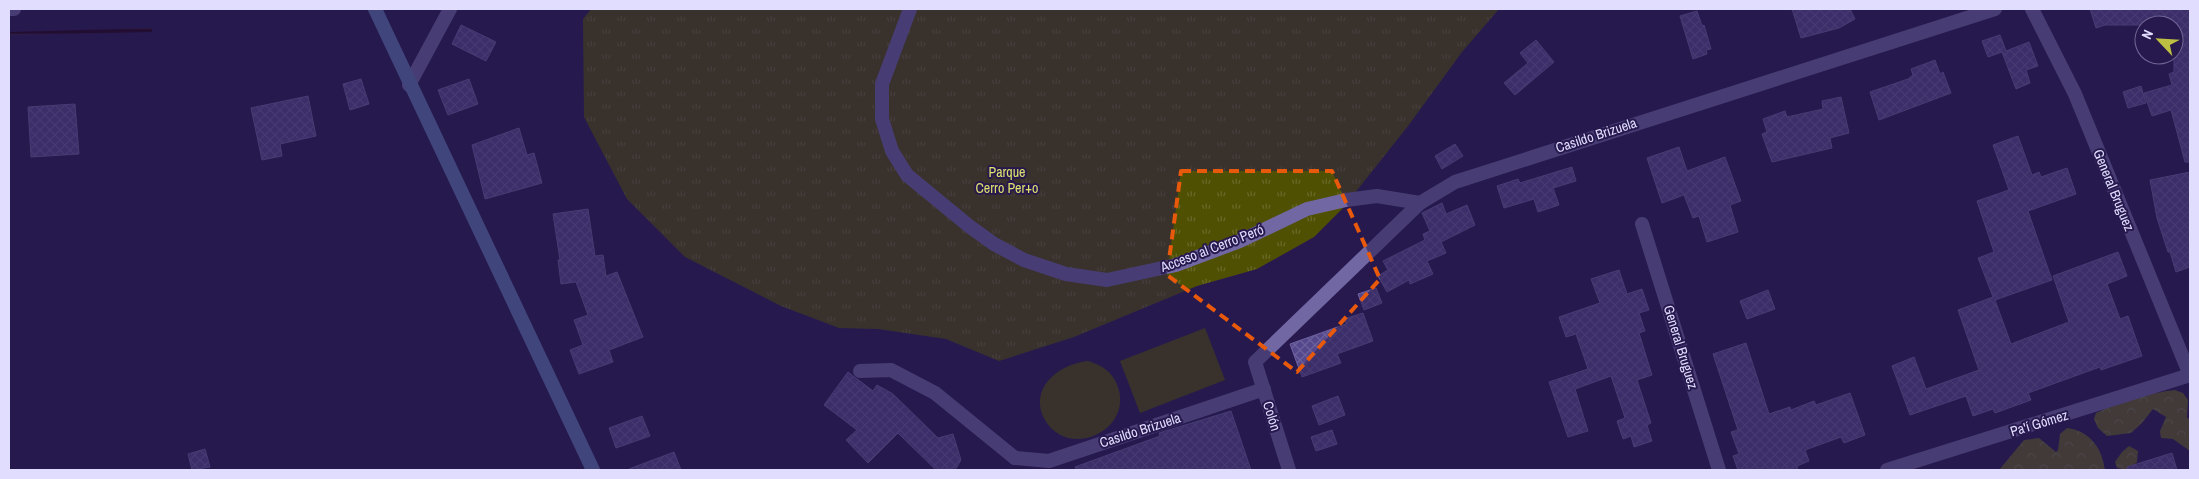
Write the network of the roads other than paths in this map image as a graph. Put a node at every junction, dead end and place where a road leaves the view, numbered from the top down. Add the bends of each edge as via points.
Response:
1 (9, 9) edge
2 (14, 9) edge
3 (375, 9) edge
4 (450, 9) edge
5 (910, 9) edge
6 (1996, 9) edge
7 (2032, 9) edge
8 (409, 85) junction
9 (1420, 203) junction
10 (1642, 224) dead end
11 (1255, 362) joint
12 (860, 371) dead end
13 (2190, 375) edge
14 (1264, 389) junction
15 (1017, 464) edge
16 (593, 470) edge
17 (1288, 470) edge
18 (1719, 470) edge
19 (1887, 470) edge

1 - 2 street
3 - 8 main road
4 - 8 street
5 - 9 street, Acceso al Cerro Peró via 882,84 882,119 892,151 907,175 969,226 1024,260 1066,274 1107,280 1176,265 1240,241 1307,209 1377,196
6 - 9 street, Casildo Brizuela via 1455,182
7 - 13 street, General Bruguez via 2075,94
8 - 16 main road
9 - 11 street, Casildo Brizuela
10 - 18 street, General Bruguez
11 - 14 street, Colón
12 - 15 street via 891,370 935,393
13 - 19 street, Pa'í Gómez
14 - 15 street, Casildo Brizuela via 1049,461
14 - 17 street, Colón

